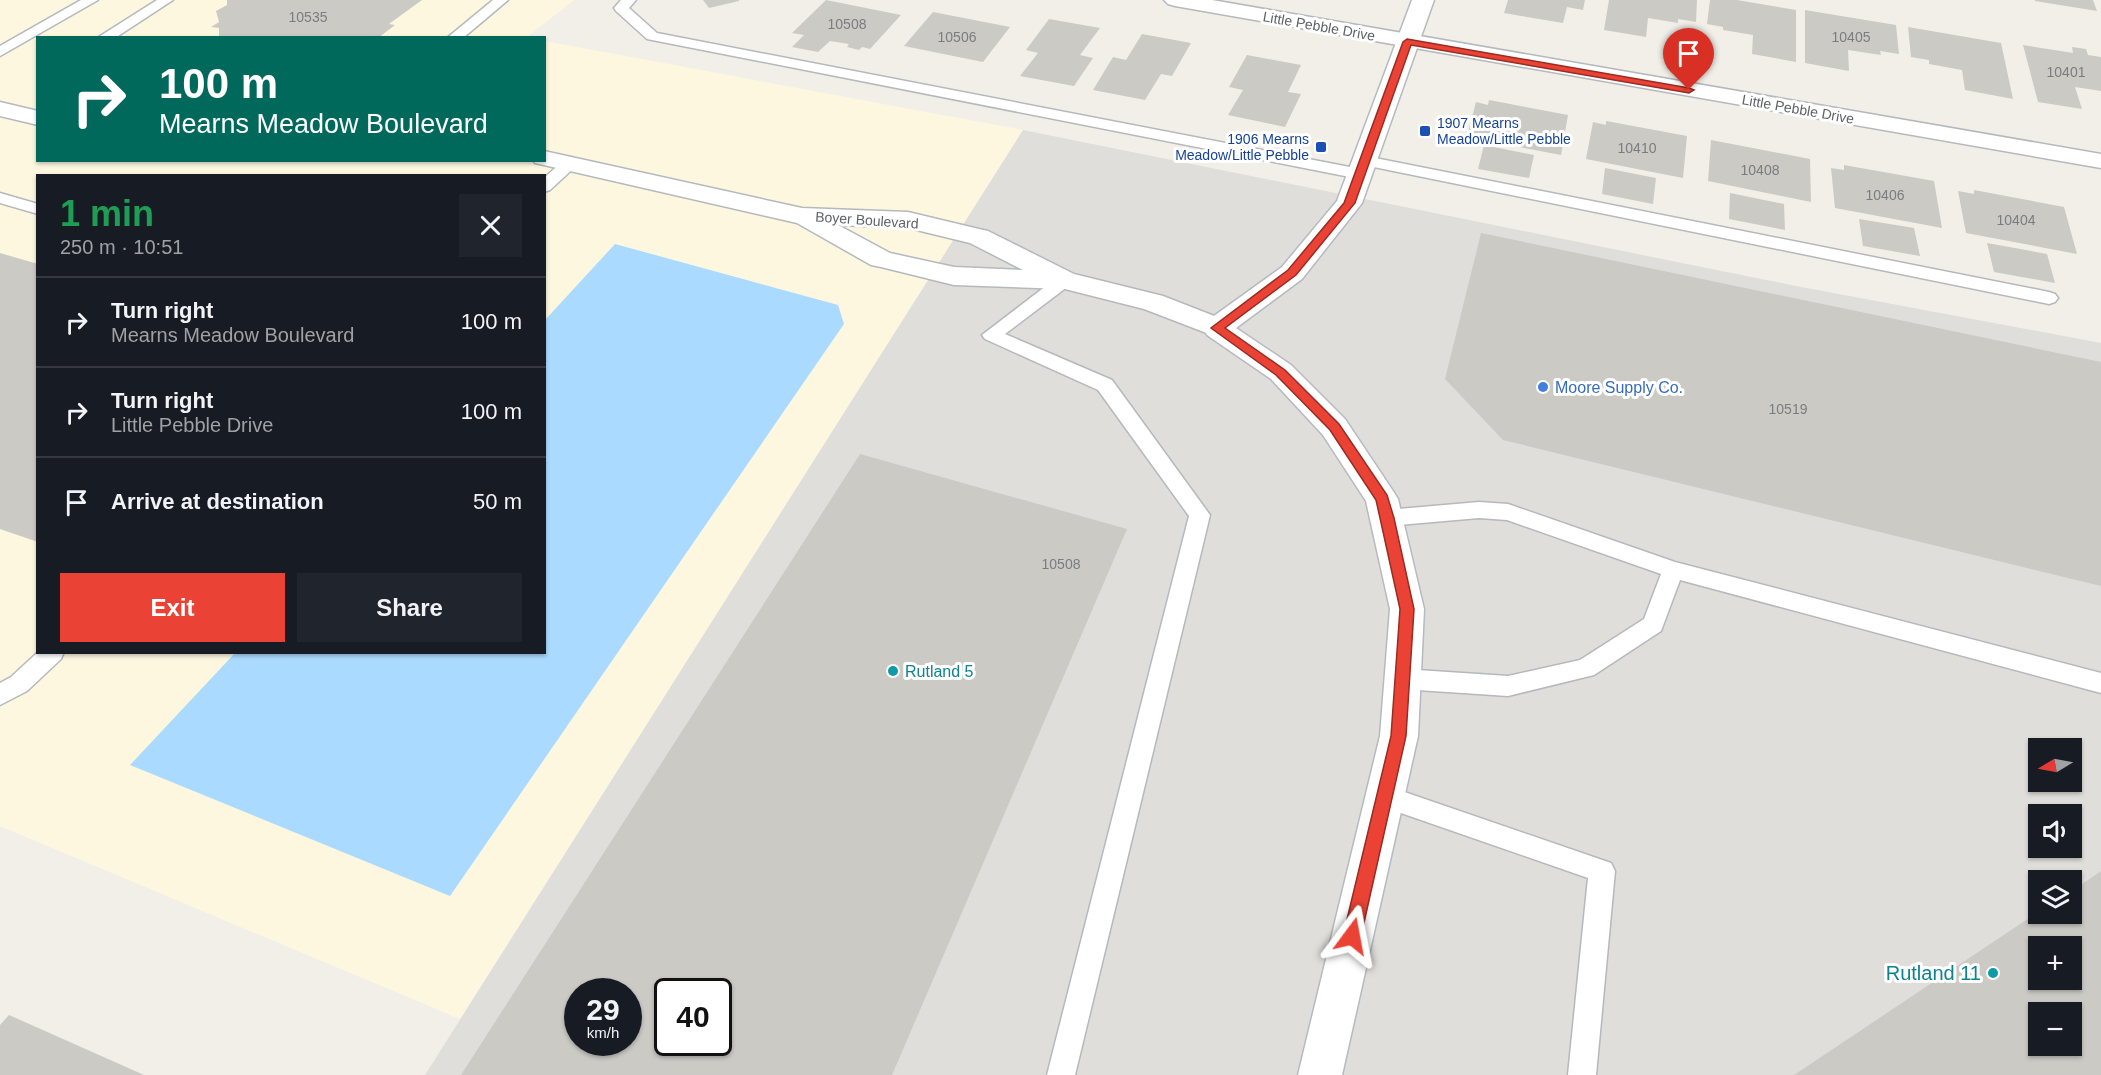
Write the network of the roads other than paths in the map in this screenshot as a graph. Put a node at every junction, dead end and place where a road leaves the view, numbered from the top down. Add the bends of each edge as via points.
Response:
1 (91, 0) edge
2 (166, 0) edge
3 (501, 0) edge
4 (629, 0) edge
5 (1175, 0) edge
6 (1423, 0) edge
7 (107, 36) edge
8 (456, 36) edge
9 (1407, 42) junction
10 (7, 43) edge
11 (36, 50) edge
12 (0, 52) edge
13 (0, 109) edge
14 (36, 118) edge
15 (546, 158) edge
16 (2101, 161) edge
17 (570, 163) junction
18 (1362, 167) junction
19 (546, 185) edge
20 (0, 198) edge
21 (36, 208) edge
22 (802, 216) junction
23 (1065, 279) junction
24 (2049, 298) dead end
25 (1217, 328) junction
26 (1387, 518) junction
27 (1673, 570) junction
28 (50, 654) edge
29 (1402, 680) junction
30 (2101, 683) edge
31 (0, 695) edge
32 (1384, 796) junction
33 (1061, 1075) edge
34 (1320, 1075) edge
35 (1582, 1075) edge

1 - 10 lane
2 - 7 lane
3 - 8 lane
4 - 18 lane via 621,8 652,36
5 - 9 street, Little Pebble Drive
6 - 9 street
9 - 16 street, Little Pebble Drive
9 - 18 street
10 - 11 lane
10 - 12 lane
13 - 14 street
15 - 17 street, Boyer Boulevard
17 - 19 lane
17 - 22 street, Boyer Boulevard
18 - 24 lane
18 - 25 street via 1349,203 1292,273
20 - 21 lane
22 - 23 street, Boyer Boulevard via 908,220 979,237
22 - 23 street, Boyer Boulevard via 881,259 954,276
23 - 25 street, Boyer Boulevard via 1153,302
23 - 33 lane via 991,335 1105,385 1200,515
25 - 26 street, Boyer Boulevard via 1281,372 1334,427 1382,499
26 - 27 lane via 1479,510 1508,512
26 - 29 street, Boyer Boulevard via 1407,609
27 - 29 lane via 1653,625 1586,668 1508,686
27 - 30 lane
28 - 31 lane via 19,684
29 - 32 street, Boyer Boulevard via 1399,736
32 - 34 street, Boyer Boulevard
32 - 35 lane via 1602,871

